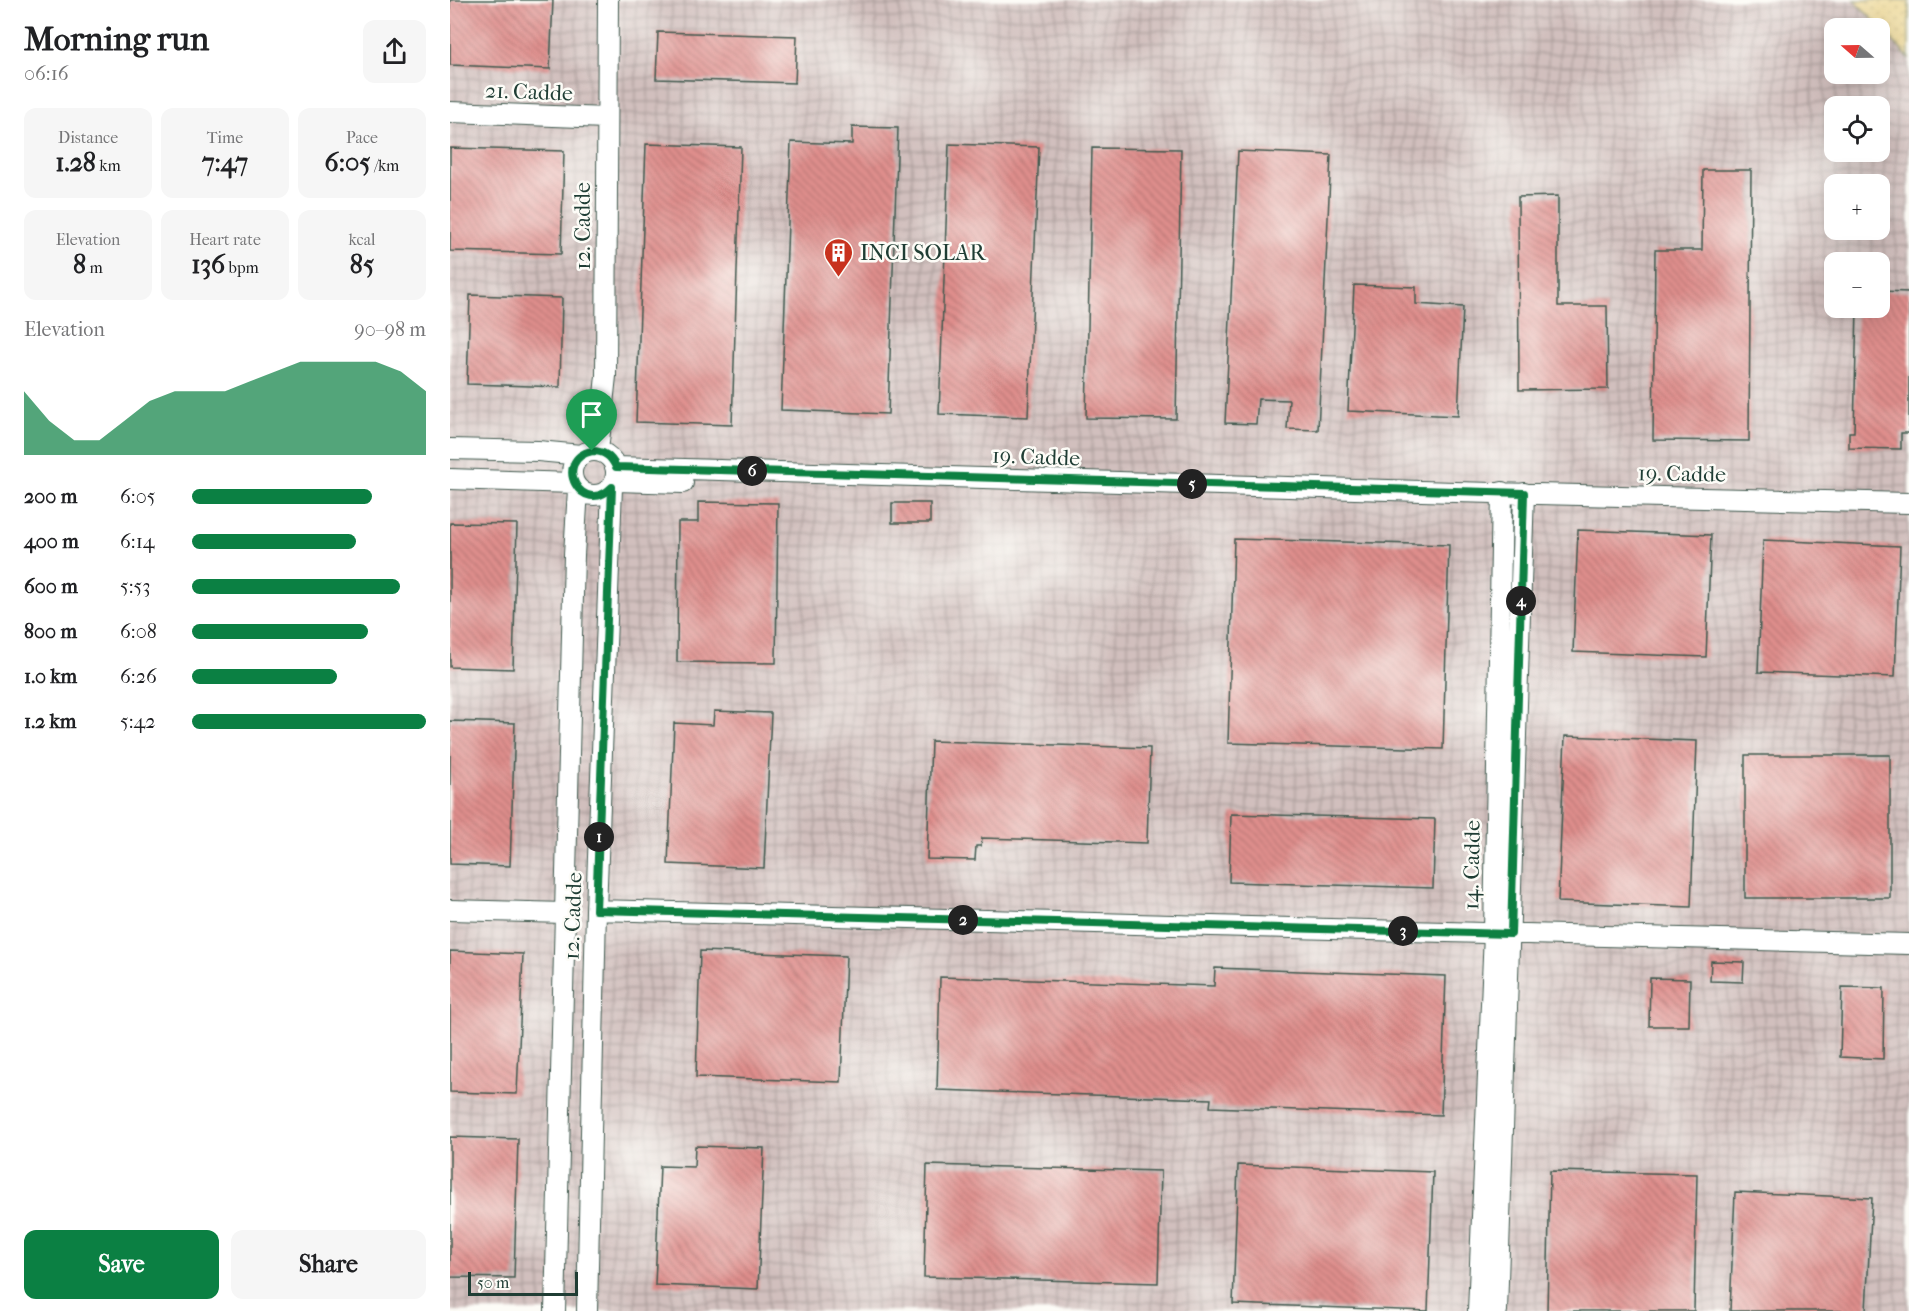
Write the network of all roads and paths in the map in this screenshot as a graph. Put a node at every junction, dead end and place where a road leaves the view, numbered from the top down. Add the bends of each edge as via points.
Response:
1 (608, 0) edge
2 (450, 112) edge
3 (606, 117) junction
4 (450, 449) edge
5 (590, 453) junction
6 (615, 478) junction
7 (450, 479) edge
8 (576, 486) junction
9 (1502, 492) junction
10 (1524, 493) junction
11 (1909, 503) edge
12 (450, 910) edge
13 (596, 910) junction
14 (565, 913) junction
15 (1502, 933) junction
16 (1909, 944) edge
17 (555, 1311) edge
18 (586, 1311) edge
19 (1478, 1311) edge
20 (1497, 1311) edge

1 - 3 lane, 12. Cadde
2 - 3 lane, 21. Cadde
3 - 5 lane, 12. Cadde via 606,376
4 - 5 lane
5 - 6 lane via 609,456
5 - 8 lane via 573,465
6 - 8 lane via 608,492 595,496
6 - 9 lane, 19. Cadde via 1403,502 1455,492
6 - 13 lane, 12. Cadde
7 - 8 lane
8 - 14 lane, 12. Cadde
9 - 10 lane, 19. Cadde
9 - 15 lane, 14. Cadde
10 - 11 lane, 19. Cadde
10 - 15 lane
12 - 14 lane
13 - 15 lane
13 - 18 lane, 12. Cadde
14 - 17 lane, 12. Cadde
15 - 16 lane
15 - 19 lane, 14. Cadde
15 - 20 lane

